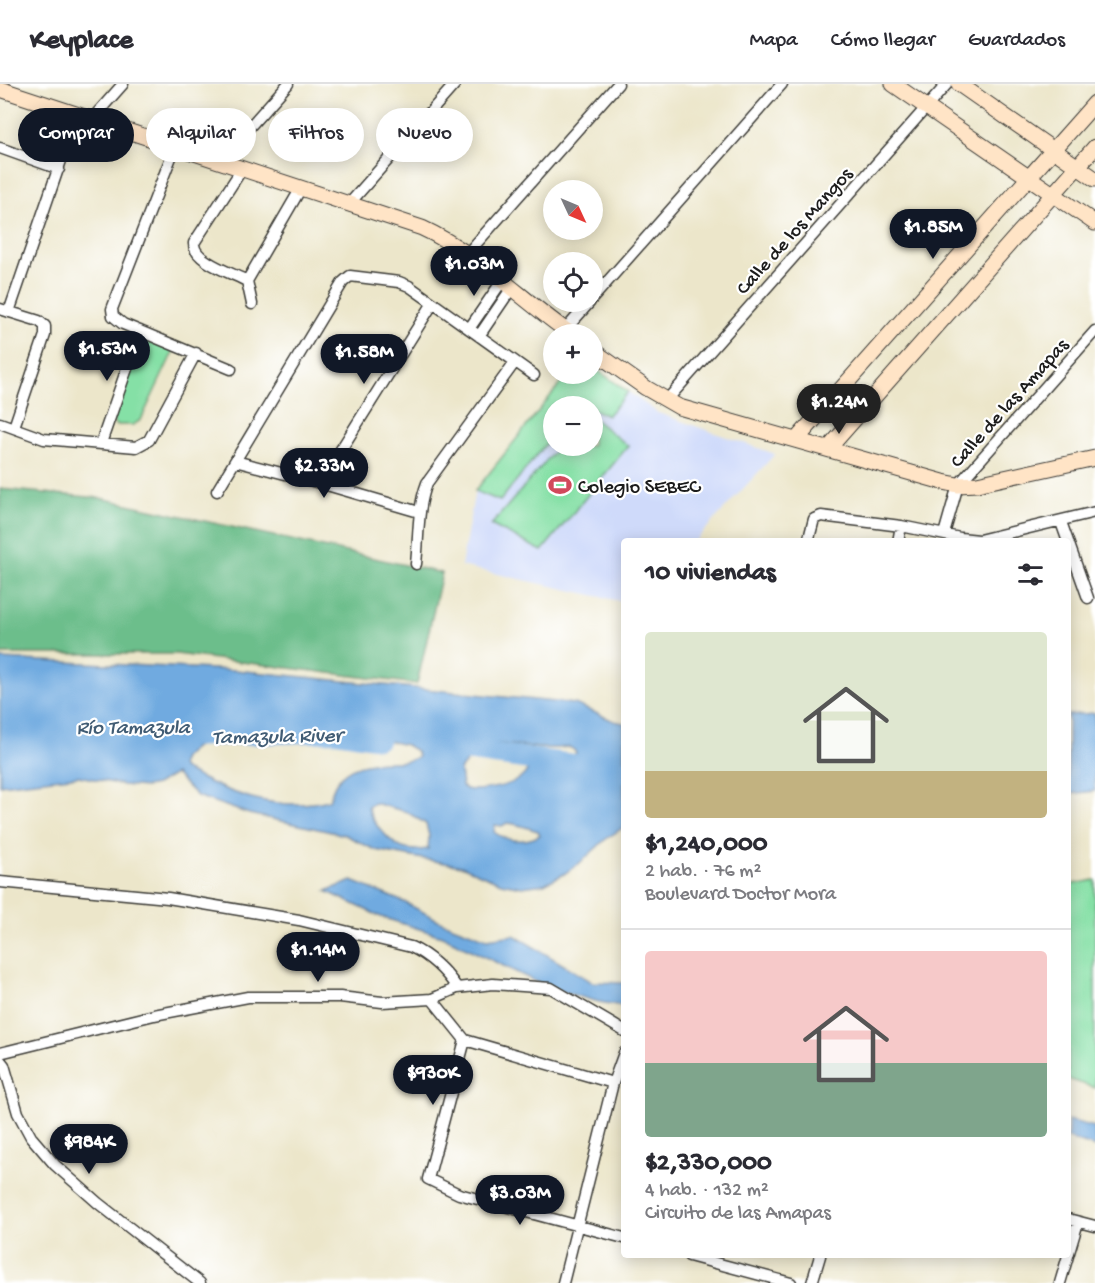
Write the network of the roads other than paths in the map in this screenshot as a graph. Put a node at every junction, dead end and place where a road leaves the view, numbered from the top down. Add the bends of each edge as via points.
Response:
1 (123, 84) edge
2 (288, 84) edge
3 (454, 84) edge
4 (618, 84) edge
5 (782, 84) edge
6 (893, 84) edge
7 (947, 84) edge
8 (959, 84) edge
9 (0, 89) edge
10 (1095, 103) edge
11 (926, 107) junction
12 (59, 108) edge
13 (102, 108) edge
14 (256, 120) edge
15 (1095, 147) edge
16 (0, 148) edge
17 (1053, 151) junction
18 (61, 162) edge
19 (169, 162) edge
20 (222, 162) edge
21 (1077, 167) junction
22 (59, 169) junction
23 (242, 169) junction
24 (1030, 177) junction
25 (1095, 179) edge
26 (301, 188) junction
27 (1053, 194) junction
28 (349, 204) junction
29 (1095, 223) edge
30 (466, 255) junction
31 (247, 281) junction
32 (507, 285) junction
33 (603, 286) edge
34 (433, 303) junction
35 (252, 304) dead end
36 (4, 311) edge
37 (558, 324) edge
38 (140, 331) junction
39 (1095, 331) edge
40 (474, 332) junction
41 (196, 353) junction
42 (603, 358) edge
43 (515, 362) junction
44 (231, 369) dead end
45 (534, 375) dead end
46 (666, 401) junction
47 (0, 423) edge
48 (14, 427) junction
49 (796, 440) junction
50 (101, 443) junction
51 (828, 449) junction
52 (1095, 458) edge
53 (235, 461) junction
54 (320, 483) junction
55 (958, 484) junction
56 (217, 491) dead end
57 (419, 512) junction
58 (1095, 512) edge
59 (1061, 522) junction
60 (901, 526) junction
61 (944, 534) junction
62 (809, 538) edge
63 (899, 538) edge
64 (960, 538) edge
65 (993, 538) edge
66 (1067, 538) edge
67 (1071, 550) edge
68 (416, 564) dead end
69 (1088, 598) dead end
70 (0, 882) edge
71 (457, 988) junction
72 (432, 999) junction
73 (621, 1029) edge
74 (465, 1040) junction
75 (0, 1053) edge
76 (0, 1060) edge
77 (621, 1060) edge
78 (612, 1083) junction
79 (1073, 1221) edge
80 (576, 1225) junction
81 (1095, 1226) edge
82 (621, 1237) edge
83 (697, 1258) edge
84 (819, 1258) edge
85 (1065, 1258) edge
86 (200, 1283) edge
87 (564, 1283) edge
88 (791, 1283) edge
89 (812, 1283) edge
90 (1060, 1283) edge

1 - 13 street
2 - 14 street
3 - 28 street
4 - 30 street
5 - 33 street
6 - 11 street
7 - 11 street, Calle de los Mangos
8 - 17 street
9 - 12 street
10 - 17 street
11 - 24 street
11 - 46 street, Calle de los Mangos
15 - 21 street
16 - 22 street
17 - 21 street
17 - 24 street
18 - 22 street
19 - 38 street via 112,309 117,321
20 - 23 street
21 - 25 street
21 - 27 street
22 - 36 street
23 - 26 street
23 - 31 street via 193,247 201,258
24 - 27 street
24 - 49 street
26 - 28 street
26 - 31 street
27 - 29 street
27 - 51 street
28 - 30 street via 429,231
30 - 32 street
31 - 35 street
32 - 37 street
32 - 40 street
34 - 40 street
34 - 53 street via 399,282 350,276
34 - 54 street
36 - 48 street via 45,326
38 - 41 street
38 - 50 street
39 - 55 street, Calle de las Amapas
40 - 43 street
41 - 44 street
41 - 50 street via 149,440 136,447
42 - 46 street
43 - 45 street
43 - 57 street via 427,483
46 - 49 street
47 - 48 street
48 - 50 street via 44,439
49 - 51 street
51 - 55 street
52 - 55 street via 994,481
53 - 54 street
53 - 56 street
54 - 57 street
55 - 61 street, Calle de las Amapas
57 - 68 street
58 - 59 street
59 - 65 street
59 - 66 street
60 - 61 street
60 - 62 street via 821,516 814,519
60 - 63 street
61 - 64 street
67 - 69 street
70 - 71 street via 168,898 299,920 423,952
71 - 72 street
71 - 73 street via 493,984 551,988
72 - 74 street
72 - 75 street via 382,1002 248,997 154,1014
74 - 78 street
74 - 80 street via 428,1179 459,1194
76 - 86 street via 18,1113 31,1137 55,1165
77 - 78 street
78 - 80 street
79 - 81 street
80 - 82 street
80 - 87 street
83 - 88 street
84 - 89 street
85 - 90 street

